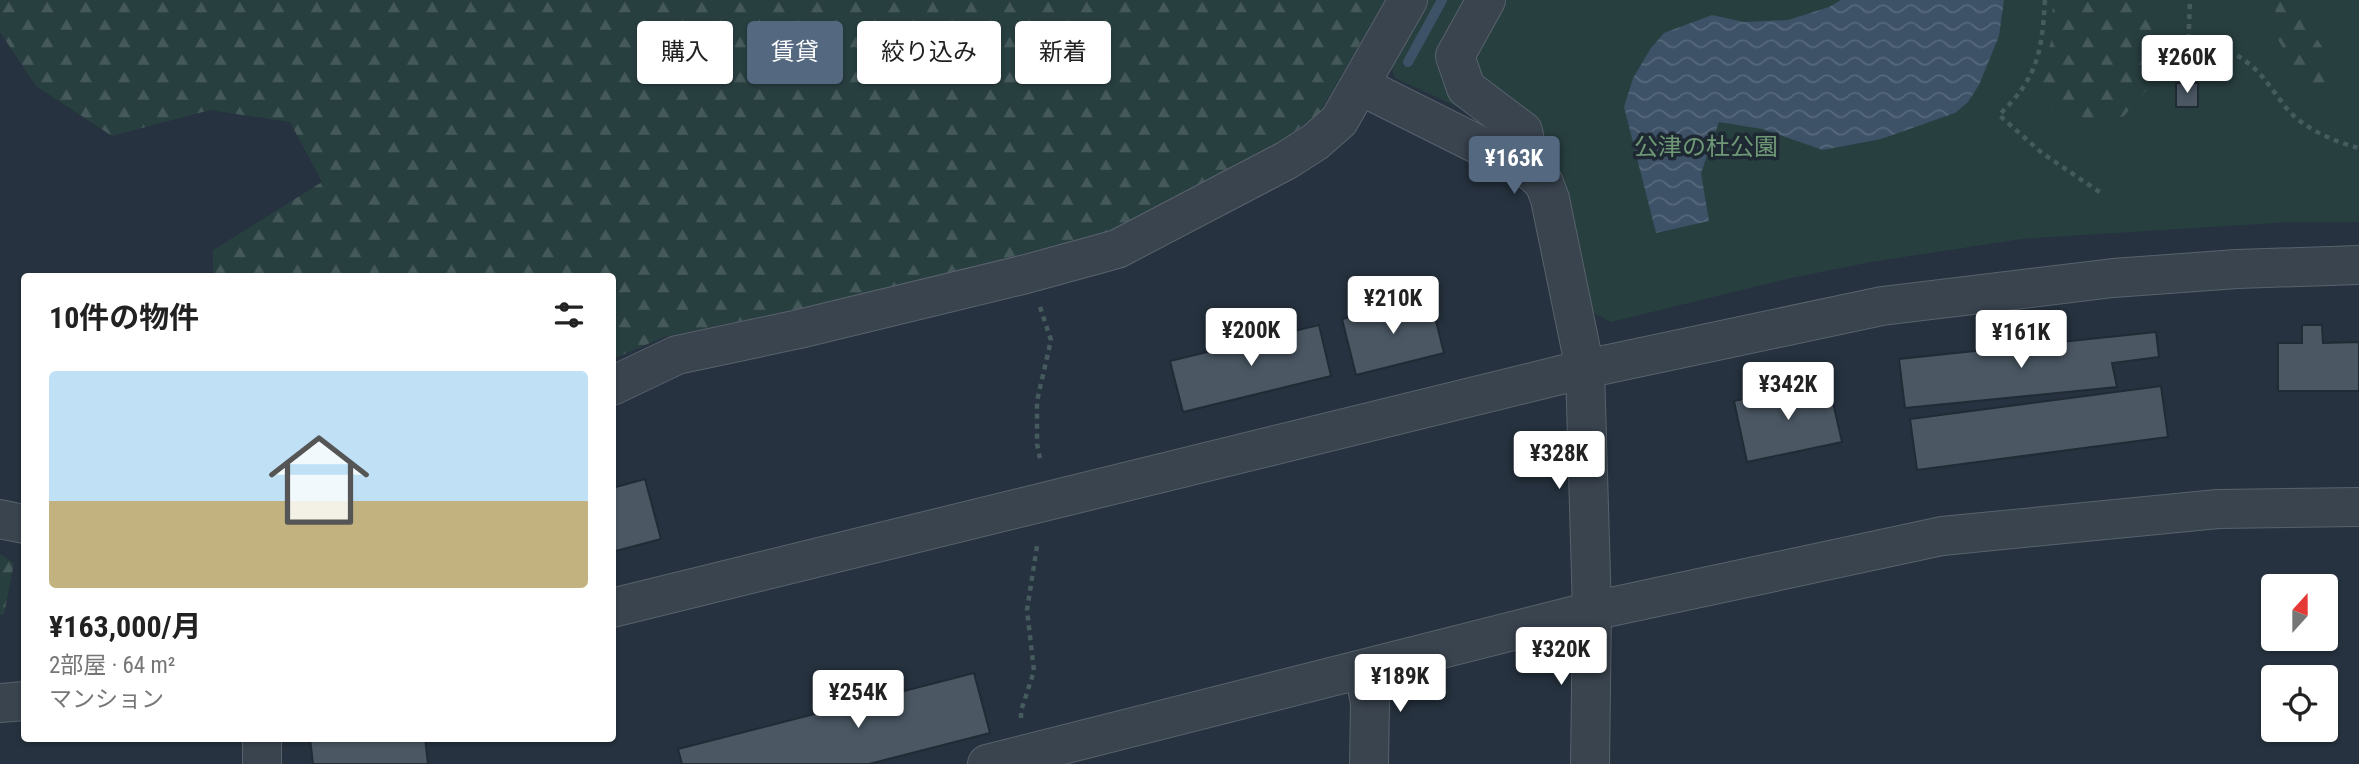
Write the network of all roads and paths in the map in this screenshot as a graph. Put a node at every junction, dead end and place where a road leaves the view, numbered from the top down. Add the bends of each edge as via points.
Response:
1 (1408, 0) edge
2 (1486, 0) edge
3 (2045, 0) edge
4 (2190, 0) edge
5 (2188, 47) junction
6 (2186, 79) dead end
7 (1361, 86) junction
8 (2359, 148) edge
9 (1531, 171) junction
10 (2101, 193) dead end
11 (2359, 265) edge
12 (1027, 274) junction
13 (1585, 369) junction
14 (616, 384) edge
15 (1041, 463) dead end
16 (2359, 507) edge
17 (0, 519) edge
18 (21, 523) edge
19 (1037, 546) dead end
20 (616, 607) edge
21 (1592, 611) junction
22 (1364, 670) junction
23 (21, 702) edge
24 (0, 703) edge
25 (262, 742) edge
26 (1024, 759) edge
27 (262, 764) edge
28 (987, 764) edge
29 (1369, 764) edge
30 (1590, 764) edge

1 - 7 street
2 - 9 street via 1455,56 1466,88 1523,131
3 - 10 path via 2043,40 2036,62 2018,96 2000,115 2042,153
4 - 5 path
5 - 6 path
5 - 8 path via 2239,56 2260,74 2290,113 2313,130
7 - 9 street
7 - 12 street via 1339,121 1287,160 1117,249
9 - 13 street via 1544,183 1550,199
11 - 13 street via 2113,278 1896,304
12 - 14 street via 677,355
12 - 15 path via 1051,340 1037,401
13 - 20 street
13 - 21 street
16 - 21 street via 2218,509 1942,536
17 - 18 street
19 - 26 path via 1027,610 1034,671 1021,711
21 - 22 street
21 - 30 street
22 - 26 street
22 - 29 street via 1370,703
23 - 24 street
25 - 27 street
26 - 28 street

